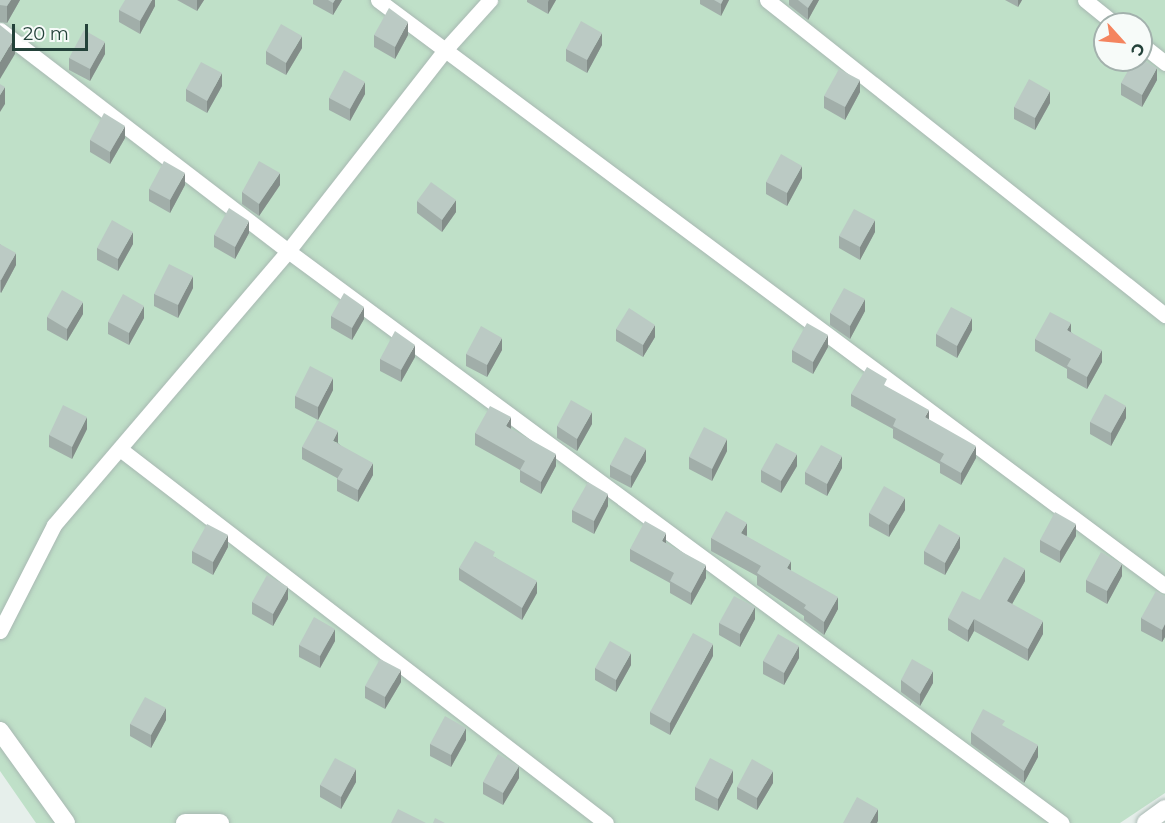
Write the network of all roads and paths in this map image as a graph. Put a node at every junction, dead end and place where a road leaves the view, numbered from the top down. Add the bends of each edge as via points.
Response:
1 (378, 0) edge
2 (490, 0) edge
3 (767, 0) edge
4 (1085, 0) edge
5 (1100, 12) edge
6 (0, 30) edge
7 (444, 51) junction
8 (1153, 54) edge
9 (1165, 63) edge
10 (288, 251) junction
11 (1165, 315) edge
12 (120, 449) junction
13 (1165, 586) edge
14 (0, 631) edge
15 (0, 731) edge
16 (1165, 809) edge
17 (66, 823) edge
18 (185, 823) edge
19 (220, 823) edge
20 (606, 823) edge
21 (1062, 823) edge
22 (1146, 823) edge

1 - 7 lane
2 - 7 lane
3 - 11 lane
4 - 5 lane
6 - 10 lane
7 - 10 lane
7 - 13 lane
8 - 9 lane
10 - 12 lane
10 - 21 lane
12 - 14 lane via 54,525
12 - 20 lane
15 - 17 street
16 - 22 street
18 - 19 street

